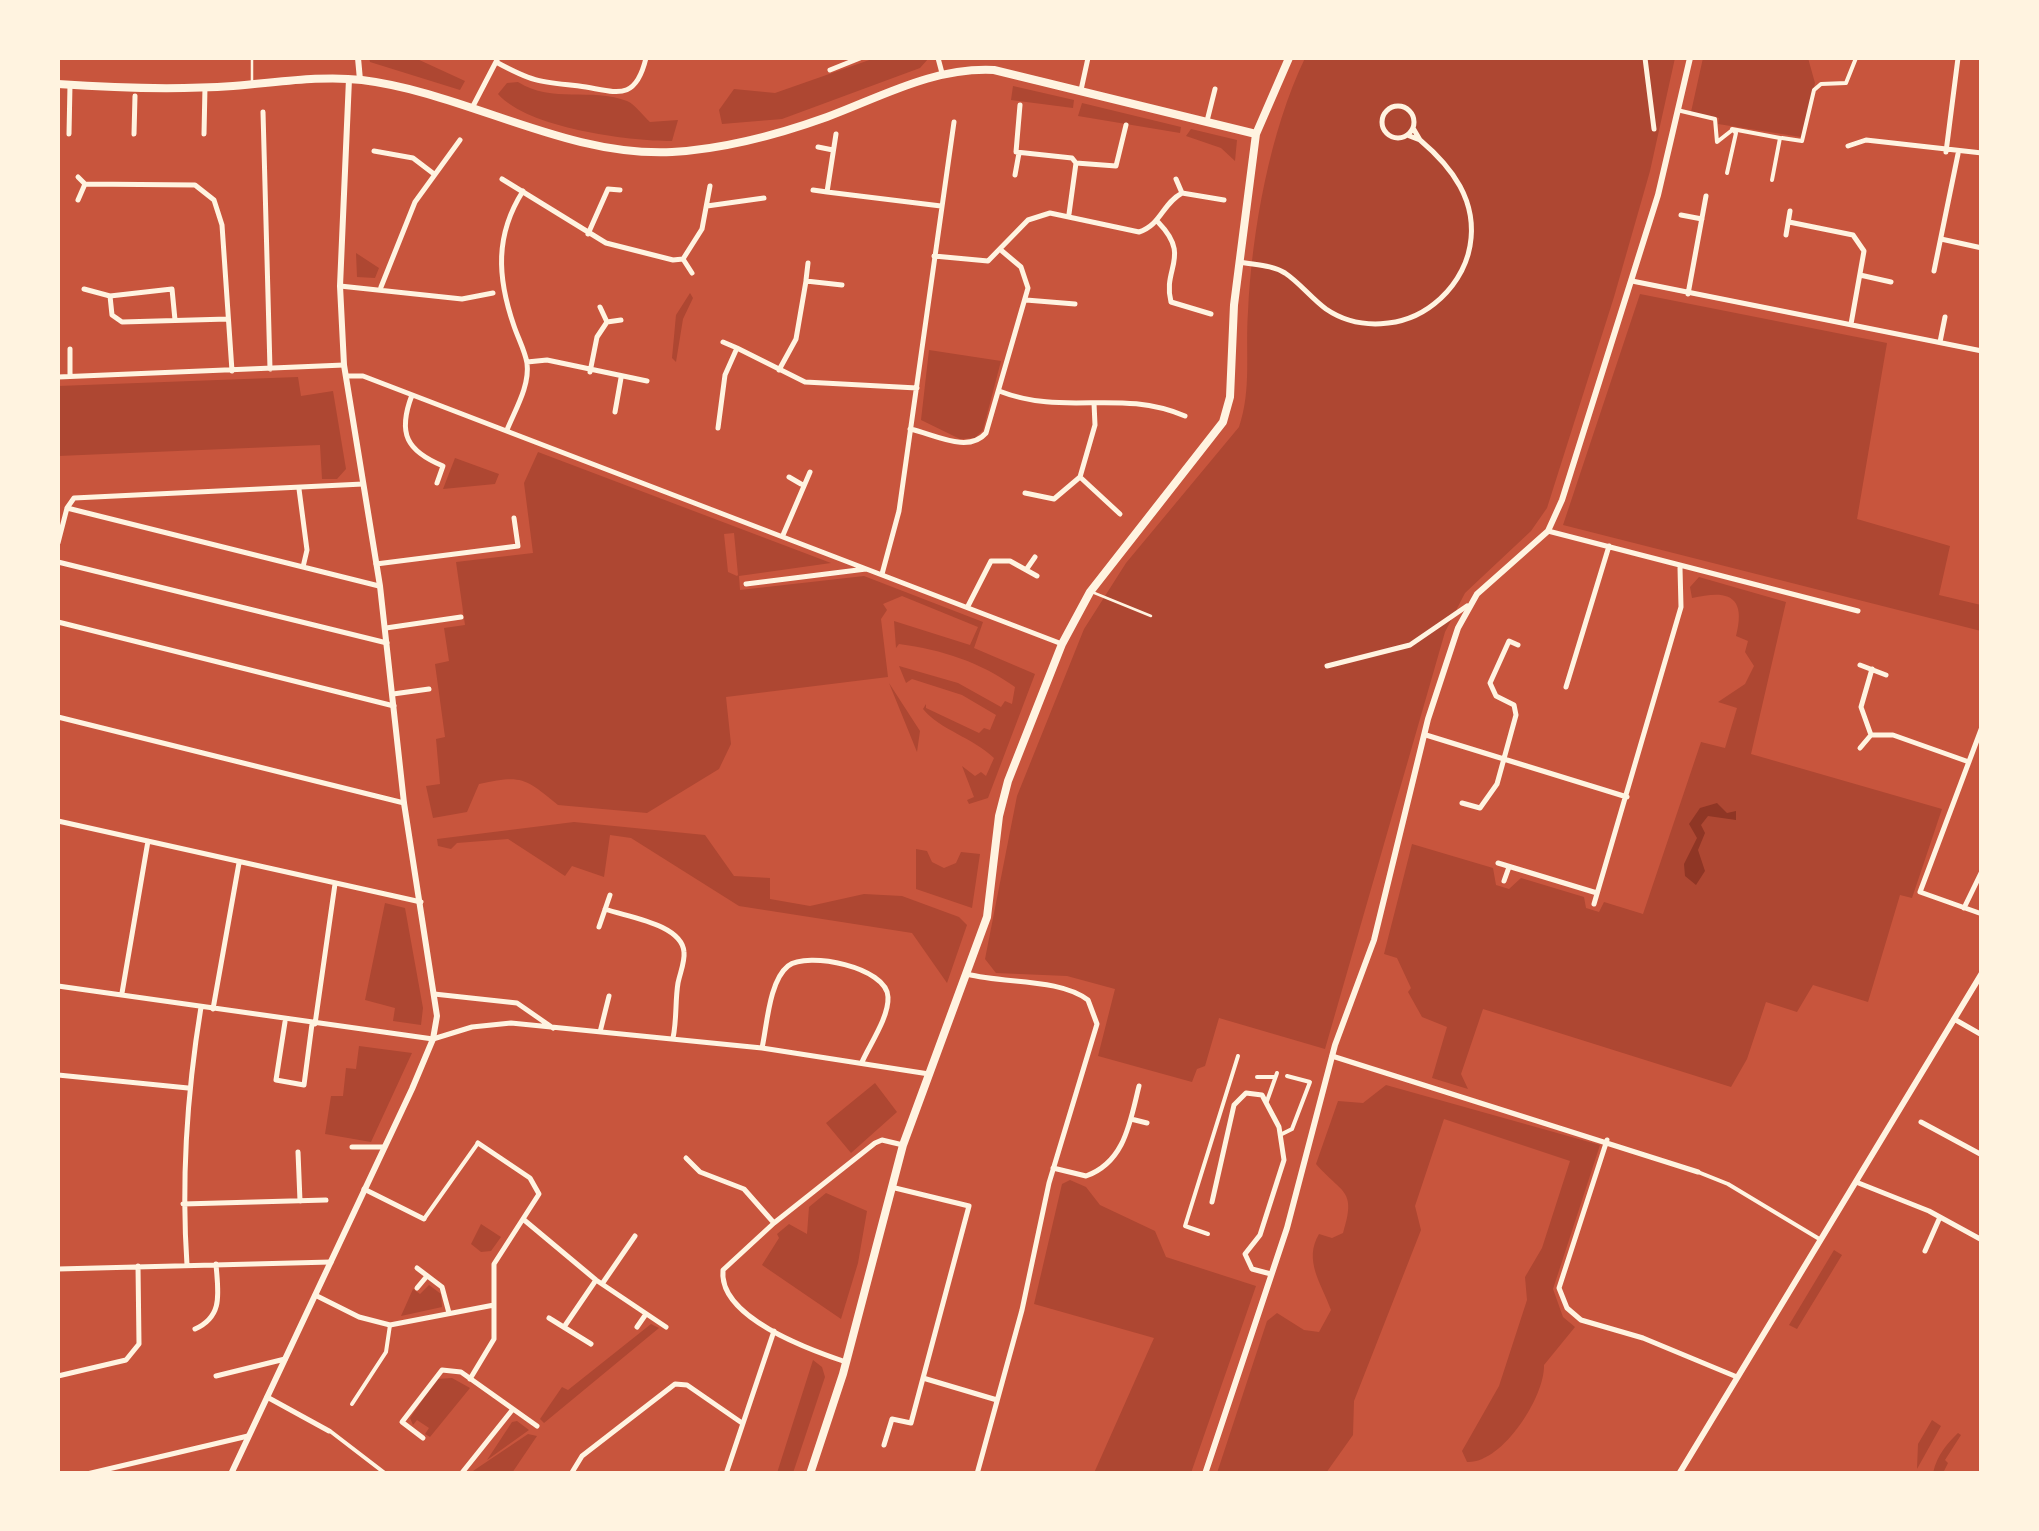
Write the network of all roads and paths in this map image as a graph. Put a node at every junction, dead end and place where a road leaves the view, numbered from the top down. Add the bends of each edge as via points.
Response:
1 (252, 58) edge
2 (358, 58) edge
3 (646, 58) edge
4 (860, 58) edge
5 (938, 58) edge
6 (1088, 58) edge
7 (1289, 58) edge
8 (1644, 58) edge
9 (1690, 58) edge
10 (1856, 58) edge
11 (1958, 58) edge
12 (497, 60) edge
13 (830, 70) dead end
14 (942, 73) junction
15 (350, 80) junction
16 (360, 80) junction
17 (58, 84) edge
18 (252, 84) junction
19 (70, 85) junction
20 (205, 87) junction
21 (1215, 89) dead end
22 (1080, 90) junction
23 (135, 96) dead end
24 (1020, 105) dead end
25 (472, 108) junction
26 (1676, 110) junction
27 (264, 112) dead end
28 (1207, 121) junction
29 (954, 122) dead end
30 (1126, 124) dead end
31 (1413, 128) junction
32 (1654, 129) dead end
33 (1732, 131) junction
34 (69, 134) dead end
35 (134, 134) dead end
36 (204, 134) dead end
37 (836, 134) dead end
38 (1256, 134) junction
39 (1407, 136) junction
40 (1780, 138) junction
41 (460, 140) dead end
42 (1420, 140) junction
43 (1848, 146) dead end
44 (818, 147) dead end
45 (833, 150) junction
46 (374, 151) dead end
47 (1946, 152) junction
48 (1019, 153) junction
49 (1982, 153) edge
50 (1958, 154) junction
51 (1076, 164) junction
52 (1727, 173) dead end
53 (434, 174) junction
54 (1015, 175) dead end
55 (78, 177) dead end
56 (502, 179) dead end
57 (1176, 179) dead end
58 (1772, 180) dead end
59 (85, 184) junction
60 (710, 186) dead end
61 (524, 190) junction
62 (620, 190) dead end
63 (813, 190) dead end
64 (827, 192) junction
65 (1182, 193) junction
66 (1706, 196) dead end
67 (764, 198) dead end
68 (78, 200) dead end
69 (1224, 200) dead end
70 (707, 206) junction
71 (941, 206) junction
72 (1790, 211) dead end
73 (1069, 214) junction
74 (1681, 215) dead end
75 (1702, 219) junction
76 (1158, 222) junction
77 (1789, 222) junction
78 (588, 234) junction
79 (1786, 235) dead end
80 (1941, 239) junction
81 (1982, 248) edge
82 (1002, 251) junction
83 (934, 256) junction
84 (683, 259) junction
85 (1240, 262) junction
86 (808, 263) dead end
87 (1934, 271) dead end
88 (692, 273) dead end
89 (1860, 275) junction
90 (806, 280) junction
91 (1632, 281) junction
92 (1891, 282) dead end
93 (842, 285) dead end
94 (340, 286) junction
95 (381, 287) junction
96 (84, 290) dead end
97 (493, 292) dead end
98 (1688, 294) junction
99 (110, 296) junction
100 (1026, 300) junction
101 (1075, 304) dead end
102 (600, 307) dead end
103 (1211, 314) dead end
104 (1945, 317) dead end
105 (228, 319) junction
106 (175, 320) junction
107 (620, 320) dead end
108 (608, 322) junction
109 (1850, 324) junction
110 (723, 342) dead end
111 (1940, 342) junction
112 (737, 348) junction
113 (70, 349) dead end
114 (1982, 351) edge
115 (527, 362) junction
116 (344, 365) junction
117 (270, 368) junction
118 (232, 370) junction
119 (779, 370) junction
120 (590, 372) junction
121 (70, 376) junction
122 (346, 376) junction
123 (58, 377) edge
124 (621, 378) junction
125 (646, 381) dead end
126 (916, 388) junction
127 (999, 391) junction
128 (412, 394) junction
129 (1094, 403) junction
130 (615, 412) dead end
131 (1185, 416) dead end
132 (718, 428) dead end
133 (910, 429) junction
134 (507, 430) junction
135 (810, 472) dead end
136 (789, 477) dead end
137 (1080, 478) junction
138 (437, 483) dead end
139 (363, 484) junction
140 (802, 484) junction
141 (299, 489) junction
142 (1025, 493) dead end
143 (67, 508) junction
144 (1120, 514) dead end
145 (514, 518) dead end
146 (1548, 531) junction
147 (782, 535) junction
148 (58, 543) edge
149 (1609, 546) junction
150 (1034, 558) dead end
151 (58, 562) edge
152 (376, 564) junction
153 (303, 567) junction
154 (1680, 568) junction
155 (869, 569) junction
156 (1026, 570) junction
157 (882, 574) junction
158 (1037, 576) dead end
159 (746, 584) dead end
160 (380, 586) junction
161 (1090, 592) junction
162 (968, 606) junction
163 (1467, 606) junction
164 (1858, 610) dead end
165 (1151, 616) dead end
166 (461, 617) dead end
167 (58, 622) edge
168 (386, 628) junction
169 (387, 644) junction
170 (1062, 644) junction
171 (1518, 645) dead end
172 (1860, 665) dead end
173 (1327, 666) dead end
174 (1872, 669) junction
175 (1886, 674) dead end
176 (1566, 687) dead end
177 (428, 690) dead end
178 (392, 694) junction
179 (394, 706) junction
180 (58, 717) edge
181 (1982, 728) edge
182 (1426, 734) junction
183 (1871, 736) junction
184 (1860, 748) dead end
185 (1504, 759) junction
186 (1969, 762) junction
187 (1626, 797) junction
188 (1462, 802) dead end
189 (404, 803) junction
190 (58, 821) edge
191 (148, 841) junction
192 (239, 863) junction
193 (1498, 863) dead end
194 (1509, 866) junction
195 (1982, 872) edge
196 (1504, 882) dead end
197 (336, 884) junction
198 (1597, 893) junction
199 (610, 895) dead end
200 (422, 902) junction
201 (1594, 904) dead end
202 (1964, 908) junction
203 (605, 909) junction
204 (1982, 914) edge
205 (599, 926) dead end
206 (1982, 973) edge
207 (967, 974) junction
208 (58, 986) edge
209 (122, 993) junction
210 (434, 994) junction
211 (609, 996) dead end
212 (201, 1007) junction
213 (213, 1009) junction
214 (1954, 1019) junction
215 (285, 1022) junction
216 (314, 1024) junction
217 (553, 1028) junction
218 (600, 1032) junction
219 (1982, 1036) edge
220 (674, 1038) junction
221 (433, 1039) junction
222 (762, 1048) junction
223 (1238, 1056) dead end
224 (1332, 1056) junction
225 (862, 1063) junction
226 (932, 1074) junction
227 (58, 1076) edge
228 (1287, 1076) dead end
229 (1257, 1077) dead end
230 (1138, 1086) dead end
231 (188, 1088) junction
232 (1267, 1101) junction
233 (1131, 1120) junction
234 (1921, 1122) dead end
235 (1147, 1123) dead end
236 (1282, 1134) junction
237 (1607, 1140) junction
238 (478, 1142) joint
239 (903, 1145) junction
240 (1982, 1146) edge
241 (352, 1148) dead end
242 (384, 1148) junction
243 (298, 1152) dead end
244 (1979, 1154) edge
245 (686, 1158) dead end
246 (1053, 1168) junction
247 (1698, 1172) joint
248 (1856, 1182) junction
249 (891, 1187) junction
250 (364, 1189) junction
251 (300, 1200) junction
252 (326, 1200) dead end
253 (1212, 1202) dead end
254 (183, 1204) junction
255 (1940, 1217) junction
256 (424, 1220) joint
257 (523, 1220) junction
258 (774, 1223) junction
259 (1208, 1234) dead end
260 (635, 1236) dead end
261 (1821, 1240) junction
262 (1982, 1240) edge
263 (1924, 1251) dead end
264 (331, 1262) junction
265 (216, 1263) junction
266 (187, 1265) junction
267 (138, 1266) junction
268 (417, 1268) dead end
269 (58, 1269) edge
270 (1271, 1274) junction
271 (426, 1276) junction
272 (599, 1282) junction
273 (417, 1288) dead end
274 (315, 1294) junction
275 (494, 1306) junction
276 (449, 1314) junction
277 (646, 1314) junction
278 (549, 1318) dead end
279 (390, 1324) junction
280 (564, 1327) junction
281 (666, 1327) dead end
282 (637, 1328) dead end
283 (195, 1330) dead end
284 (774, 1331) junction
285 (590, 1344) dead end
286 (285, 1359) junction
287 (846, 1362) junction
288 (58, 1376) edge
289 (216, 1376) dead end
290 (1737, 1377) junction
291 (470, 1378) junction
292 (923, 1378) junction
293 (267, 1398) junction
294 (997, 1400) junction
295 (352, 1404) dead end
296 (513, 1409) junction
297 (742, 1423) junction
298 (537, 1426) dead end
299 (329, 1431) joint
300 (248, 1436) junction
301 (424, 1438) dead end
302 (884, 1445) dead end
303 (87, 1474) edge
304 (231, 1474) edge
305 (386, 1474) edge
306 (462, 1474) edge
307 (572, 1474) edge
308 (726, 1474) edge
309 (810, 1474) edge
310 (977, 1474) edge
311 (1205, 1474) edge
312 (1679, 1474) edge

1 - 18 lane
2 - 16 street
3 - 12 street via 642,76 613,94 542,86
4 - 13 street
5 - 14 street
6 - 22 street
7 - 38 main road
8 - 32 street
9 - 26 street
10 - 40 street via 1846,83 1814,90 1802,141
11 - 47 street
12 - 25 street
14 - 22 main road via 994,70
14 - 25 main road via 778,133 669,152 590,144
15 - 16 main road
15 - 18 main road
15 - 94 street
16 - 25 main road
17 - 19 main road
18 - 20 main road
19 - 20 main road
19 - 34 street
20 - 36 street
21 - 28 street
22 - 28 main road
23 - 35 street
24 - 48 street via 1013,147
26 - 33 street via 1716,119 1716,142
26 - 91 street
27 - 117 street
28 - 38 main road
29 - 71 street
30 - 51 street via 1116,166
31 - 39 street
31 - 39 street via 1406,109 1384,114 1386,132
31 - 42 street
33 - 40 street
33 - 52 street
37 - 45 street
38 - 85 main road
39 - 42 street
40 - 58 street
41 - 53 street
42 - 85 street via 1461,186 1471,230 1458,278 1426,310 1389,323 1352,321 1326,309 1287,274
43 - 47 street via 1866,140
44 - 45 street
45 - 64 street
46 - 53 street via 413,158
47 - 50 street
48 - 51 street via 1072,158
48 - 54 street
49 - 50 street
50 - 80 street
51 - 73 street
53 - 95 street via 405,222
55 - 59 street
56 - 61 street
57 - 65 street
59 - 68 street
59 - 105 street via 195,184 214,200 222,225
60 - 70 street
61 - 78 street
61 - 115 street via 505,223 500,264
62 - 78 street via 608,189
63 - 64 street
64 - 71 street
65 - 69 street
65 - 76 street
66 - 75 street
67 - 70 street
70 - 84 street via 697,242
71 - 83 street
72 - 77 street
73 - 76 street via 1131,232
73 - 82 street via 1034,217
74 - 75 street
75 - 98 street
76 - 103 street via 1177,254 1171,302
77 - 79 street
77 - 89 street via 1858,238 1864,251
78 - 84 street via 643,256
80 - 81 street
80 - 87 street
82 - 83 street via 981,262
82 - 100 street via 1026,275
83 - 126 street
84 - 88 street
85 - 161 main road via 1223,422
86 - 90 street
89 - 92 street
89 - 109 street
90 - 93 street
90 - 119 street via 796,340
91 - 98 street
91 - 146 street
94 - 95 street
94 - 116 street
95 - 97 street via 462,298
96 - 99 street
98 - 109 street
99 - 106 street via 112,315 122,322
99 - 106 street via 172,288
100 - 101 street
100 - 127 street
102 - 108 street
104 - 111 street
105 - 106 street
105 - 118 street
107 - 108 street
108 - 120 street
109 - 111 street
110 - 112 street
111 - 114 street
112 - 119 street
112 - 132 street via 725,375
113 - 121 street
115 - 120 street via 547,360
115 - 134 street via 527,381
116 - 117 street
116 - 122 street
117 - 118 street
118 - 121 street
119 - 126 street via 820,385
120 - 124 street
121 - 123 street
122 - 128 street
122 - 139 street
124 - 125 street
124 - 130 street
126 - 133 street
127 - 129 street via 1044,404
127 - 133 street via 989,426 975,443
128 - 134 street
128 - 138 street via 405,415 410,443 418,455 443,466
129 - 131 street via 1140,401
129 - 137 street
133 - 157 street via 895,534
134 - 147 street
135 - 140 street
136 - 140 street
137 - 142 street via 1054,498
137 - 144 street
139 - 141 street
139 - 152 street
140 - 147 street
141 - 143 street via 74,498
141 - 153 street via 308,550
143 - 148 street
143 - 153 street
145 - 152 street via 518,546
146 - 149 street
146 - 163 street
147 - 155 street
149 - 154 street
149 - 176 street
150 - 156 street
151 - 169 street
152 - 160 street
153 - 160 street
154 - 164 street
154 - 187 street via 1681,607
155 - 157 street
155 - 159 street
156 - 158 street
156 - 162 street via 1004,559 992,562
157 - 162 street
160 - 168 street
161 - 165 lane
161 - 170 main road
162 - 170 street
163 - 173 street via 1410,645
163 - 182 street
166 - 168 street
167 - 179 street
168 - 169 street
169 - 178 street
170 - 207 main road via 1008,781 987,917
171 - 185 street via 1504,645 1490,683 1516,715
172 - 174 street
174 - 175 street
174 - 183 street via 1861,708
177 - 178 street
178 - 179 street
179 - 189 street
180 - 189 street
181 - 186 street
182 - 185 street
182 - 224 street via 1374,940
183 - 184 street
183 - 186 street via 1892,735
185 - 187 street
185 - 188 street via 1480,808
186 - 202 street via 1920,892
187 - 198 street
189 - 200 street
190 - 191 street
191 - 192 street
191 - 209 street
192 - 197 street
192 - 213 street
193 - 194 street
194 - 196 street
194 - 198 street
195 - 202 street
197 - 200 street
197 - 216 street
198 - 201 street
199 - 203 street
200 - 210 street
202 - 204 street
203 - 205 street
203 - 220 street via 682,941
206 - 214 street
207 - 226 main road
207 - 246 street via 1064,986 1096,1013
208 - 209 street
209 - 212 street
210 - 217 street via 517,1002
210 - 221 street
211 - 218 street
212 - 213 street
212 - 231 street
213 - 215 street
214 - 219 street
214 - 248 street
215 - 216 street
215 - 216 street via 276,1080 304,1085
216 - 221 street
217 - 218 street
217 - 221 street via 511,1023
218 - 220 street
220 - 222 street
221 - 242 street
222 - 225 street
222 - 225 street via 778,978 788,966 800,961 868,969 884,979 889,994
223 - 259 street via 1185,1226
224 - 237 street
224 - 270 street
225 - 226 street
226 - 239 main road
227 - 231 street
228 - 236 street via 1310,1082 1292,1129
229 - 232 street via 1276,1075
230 - 233 street
231 - 254 street
232 - 236 street
232 - 253 street via 1253,1092 1234,1105
233 - 235 street
233 - 246 street via 1121,1147 1101,1170 1086,1176
234 - 244 street
236 - 270 street via 1282,1167 1260,1235 1245,1254 1252,1269
237 - 247 street
237 - 290 street via 1559,1288 1568,1308 1581,1320
238 - 256 street
238 - 257 street via 537,1184 537,1199
239 - 249 main road
239 - 258 street via 875,1143
240 - 244 street
241 - 242 street
242 - 250 street
243 - 251 street
245 - 258 street via 700,1172 744,1189
246 - 294 street
247 - 261 street
248 - 255 street
248 - 261 street
249 - 287 main road
249 - 292 street via 969,1206
250 - 256 street
250 - 264 street
251 - 252 street
251 - 254 street
254 - 266 street
255 - 262 street
255 - 263 street
257 - 272 street
257 - 275 street via 494,1264
258 - 284 street via 727,1264 722,1280 731,1300
260 - 272 street
261 - 290 street
264 - 265 street
264 - 274 street
265 - 266 street
265 - 283 street via 217,1308
266 - 267 street
267 - 269 street
267 - 288 street via 137,1350 126,1360
268 - 271 street
270 - 311 street
271 - 273 street
271 - 276 street via 446,1292
272 - 277 street
272 - 280 street
274 - 279 street via 359,1317
274 - 286 street
275 - 276 street
275 - 291 street via 492,1346
276 - 279 street
277 - 281 street
277 - 282 street
278 - 280 street
279 - 295 street via 386,1352
280 - 285 street
284 - 287 street
284 - 297 street
286 - 289 street
286 - 293 street
287 - 309 main road
290 - 312 street
291 - 296 street
291 - 301 street via 455,1370 435,1374 402,1422
292 - 294 street
292 - 302 street via 911,1423 892,1418
293 - 299 street
293 - 300 street
294 - 310 street
296 - 298 street
296 - 306 street
297 - 307 street via 687,1385 675,1384 582,1456
297 - 308 street
299 - 305 street
300 - 303 street
300 - 304 street

